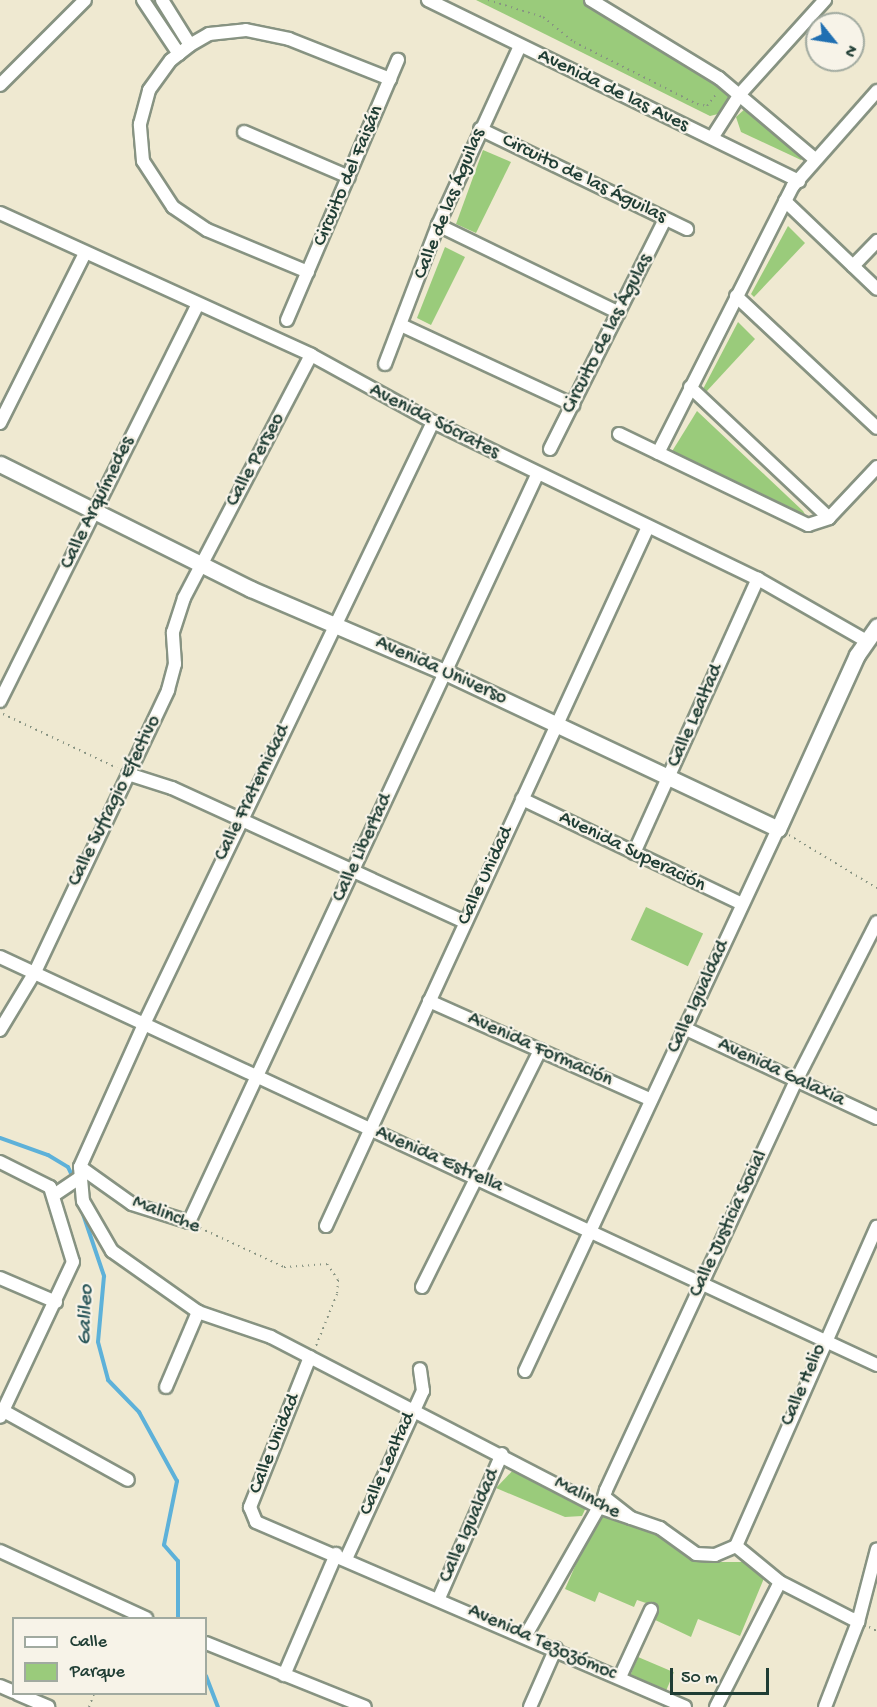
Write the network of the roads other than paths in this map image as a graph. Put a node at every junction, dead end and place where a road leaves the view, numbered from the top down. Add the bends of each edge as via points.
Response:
1 (86, 0) edge
2 (143, 0) edge
3 (162, 0) edge
4 (428, 0) edge
5 (591, 0) edge
6 (818, 2) edge
7 (190, 45) junction
8 (520, 46) junction
9 (179, 54) junction
10 (398, 60) dead end
11 (390, 79) junction
12 (0, 85) edge
13 (877, 91) edge
14 (740, 94) junction
15 (480, 129) junction
16 (244, 132) dead end
17 (712, 138) junction
18 (815, 159) junction
19 (349, 177) junction
20 (799, 180) junction
21 (785, 201) junction
22 (0, 213) edge
23 (665, 219) junction
24 (438, 225) junction
25 (687, 229) dead end
26 (877, 241) edge
27 (84, 255) junction
28 (853, 266) junction
29 (308, 272) junction
30 (877, 290) edge
31 (736, 296) junction
32 (197, 306) junction
33 (619, 313) junction
34 (287, 320) dead end
35 (401, 325) junction
36 (311, 355) junction
37 (385, 364) dead end
38 (690, 387) junction
39 (573, 405) junction
40 (433, 422) junction
41 (0, 423) edge
42 (877, 428) edge
43 (620, 434) dead end
44 (550, 449) dead end
45 (658, 453) junction
46 (0, 464) edge
47 (877, 467) edge
48 (538, 473) junction
49 (95, 508) junction
50 (829, 518) junction
51 (648, 527) junction
52 (201, 564) junction
53 (758, 579) junction
54 (334, 624) junction
55 (877, 626) edge
56 (864, 640) junction
57 (445, 672) junction
58 (0, 701) edge
59 (557, 724) junction
60 (128, 774) junction
61 (669, 777) junction
62 (522, 799) junction
63 (240, 819) junction
64 (778, 829) junction
65 (634, 853) junction
66 (353, 870) junction
67 (742, 904) junction
68 (465, 922) junction
69 (877, 922) edge
70 (0, 957) edge
71 (35, 972) junction
72 (429, 1001) junction
73 (146, 1020) junction
74 (684, 1028) junction
75 (0, 1030) edge
76 (540, 1050) junction
77 (258, 1074) junction
78 (797, 1079) junction
79 (651, 1100) junction
80 (877, 1118) edge
81 (370, 1128) junction
82 (0, 1161) edge
83 (80, 1173) junction
84 (480, 1178) junction
85 (54, 1196) junction
86 (189, 1222) joint
87 (326, 1226) dead end
88 (877, 1227) edge
89 (591, 1230) junction
90 (0, 1278) edge
91 (702, 1283) junction
92 (422, 1287) dead end
93 (56, 1302) junction
94 (198, 1312) junction
95 (823, 1341) junction
96 (310, 1357) junction
97 (877, 1365) edge
98 (420, 1369) dead end
99 (525, 1371) dead end
100 (166, 1387) dead end
101 (413, 1407) junction
102 (1, 1412) edge
103 (502, 1454) junction
104 (128, 1480) dead end
105 (599, 1507) junction
106 (633, 1520) junction
107 (264, 1527) joint
108 (736, 1546) junction
109 (877, 1549) edge
110 (0, 1551) edge
111 (341, 1557) junction
112 (780, 1582) junction
113 (439, 1599) junction
114 (651, 1610) dead end
115 (144, 1617) edge
116 (858, 1622) junction
117 (526, 1635) junction
118 (207, 1643) edge
119 (556, 1648) junction
120 (284, 1675) junction
121 (620, 1677) junction
122 (21, 1695) edge
123 (48, 1707) edge
124 (365, 1707) edge
125 (530, 1707) edge
126 (686, 1707) edge
127 (716, 1707) edge
128 (825, 1707) edge

1 - 12 street
2 - 9 street
3 - 7 street
4 - 8 street, Avenida de las Aves
5 - 14 street
6 - 14 street
7 - 9 street, Circuito del Faisán
7 - 11 street, Circuito del Faisán via 223,32 265,32
8 - 15 street, Calle de las Águilas
8 - 17 street, Avenida de las Aves
9 - 29 street, Circuito del Faisán via 158,75 144,106 140,146 148,174 190,220
10 - 11 street, Circuito del Faisán
11 - 19 street, Circuito del Faisán
13 - 18 street
14 - 17 street
14 - 18 street
15 - 23 street, Circuito de las Águilas
15 - 24 street, Calle de las Águilas
16 - 19 street
17 - 20 street, Avenida de las Aves
18 - 20 street
19 - 29 street, Circuito del Faisán
20 - 21 street
21 - 28 street
21 - 31 street
22 - 27 street, Avenida Sócrates
23 - 25 street, Circuito de las Águilas
23 - 33 street, Circuito de las Águlas
24 - 33 street
24 - 35 street, Calle de las Águilas
26 - 28 street
27 - 32 street, Avenida Sócrates
27 - 41 street
28 - 30 street
29 - 34 street, Circuito del Faisán
31 - 38 street
31 - 42 street
32 - 36 street, Avenida Sócrates
32 - 49 street, Calle Arquímedes
33 - 39 street, Circuito de las Águlas
35 - 37 street, Calle de las Águilas
35 - 39 street
36 - 40 street, Avenida Sócrates
36 - 52 street, Calle Perseo
38 - 45 street
38 - 50 street
39 - 44 street, Circuito de las Águlas
40 - 48 street, Avenida Sócrates
40 - 54 street, Calle Fraternidad
43 - 45 street
45 - 50 street via 799,523 814,526
46 - 49 street, Avenida Universo
47 - 50 street
48 - 51 street, Avenida Sócrates
48 - 57 street, Calle Libertad
49 - 52 street, Avenida Universo
49 - 58 street, Calle Arquímedes
51 - 53 street, Avenida Sócrates
51 - 59 street, Calle Unidad
52 - 54 street, Avenida Universo
52 - 60 street, Calle Sufragio Efectivo via 175,619 171,682
53 - 56 street, Avenida Sócrates
53 - 61 street, Calle Lealtad
54 - 57 street, Avenida Universo
54 - 63 street, Calle Fraternidad
55 - 56 street, Calle Igualdad
56 - 64 street, Calle Igualdad
57 - 59 street, Avenida Universo
57 - 66 street, Calle Libertad
59 - 61 street, Avenida Universo
59 - 62 street, Calle Unidad
60 - 63 street
60 - 71 street, Calle Sufragio Efectivo
61 - 64 street, Avenida Universo
61 - 65 street, Calle Lealtad
62 - 65 street, Avenida Superación
62 - 68 street, Calle Unidad
63 - 66 street
63 - 73 street, Calle Fraternidad
64 - 67 street, Calle Igualdad
65 - 67 street, Avenida Superación
66 - 68 street
66 - 77 street, Calle Libertad
67 - 74 street, Calle Igualdad
68 - 72 street, Calle Unidad
69 - 78 street, Calle Justicia Social
70 - 71 street, Avenida Estrella
71 - 73 street, Avenida Estrella
71 - 75 street, Calle Sufragio Efectivo
72 - 76 street, Avenida Formación
72 - 81 street, Calle Unidad
73 - 77 street, Avenida Estrella
73 - 83 street, Calle Fraternidad
74 - 78 street, Avenida Galaxia
74 - 79 street, Calle Igualdad
76 - 79 street, Avenida Formación
76 - 84 street
77 - 81 street, Avenida Estrella
77 - 86 street, Calle Libertad
78 - 80 street, Avenida Galaxia
78 - 91 street, Calle Justicia Social
79 - 89 street, Calle Igualdad
81 - 84 street, Avenida Estrella
81 - 87 street, Calle Unidad
82 - 85 street via 45,1183
83 - 85 street
83 - 86 street, Malinche via 132,1204
83 - 94 street, Malinche via 82,1201 102,1239 142,1277
84 - 89 street, Avenida Estrella
84 - 92 street
85 - 93 street via 73,1262
88 - 95 street, Calle Helio
89 - 91 street, Avenida Estrella
89 - 99 street, Calle Igualdad
90 - 93 street
91 - 95 street, Avenida Estrella
91 - 106 street, Calle Justicia Social via 606,1490 604,1497
93 - 102 street
94 - 96 street, Malinche
94 - 100 street
95 - 97 street, Avenida Estrella
95 - 108 street, Calle Helio
96 - 101 street, Malinche
96 - 107 street, Calle Unidad via 250,1507 252,1519
98 - 101 street, Calle Lealtad via 423,1391
101 - 103 street, Malinche
101 - 111 street, Calle Lealtad
102 - 104 street
103 - 105 street, Malinche
103 - 113 street, Calle Igualdad
105 - 106 street, Malinche
105 - 117 street
106 - 108 street, Malinche via 660,1528 696,1554 715,1555
107 - 111 street, Avenida Tezozómoc
108 - 112 street via 752,1553
109 - 116 street
110 - 115 street
111 - 113 street, Avenida Tezozómoc
111 - 120 street, Calle Lealtad
112 - 116 street
112 - 127 street
113 - 117 street, Avenida Tezozómoc
114 - 121 street
116 - 128 street
117 - 119 street, Avenida Tezozómoc
118 - 120 street
119 - 121 street, Avenida Tezozómoc
119 - 125 street
120 - 124 street
121 - 126 street, Avenida Tezozómoc
122 - 123 street

